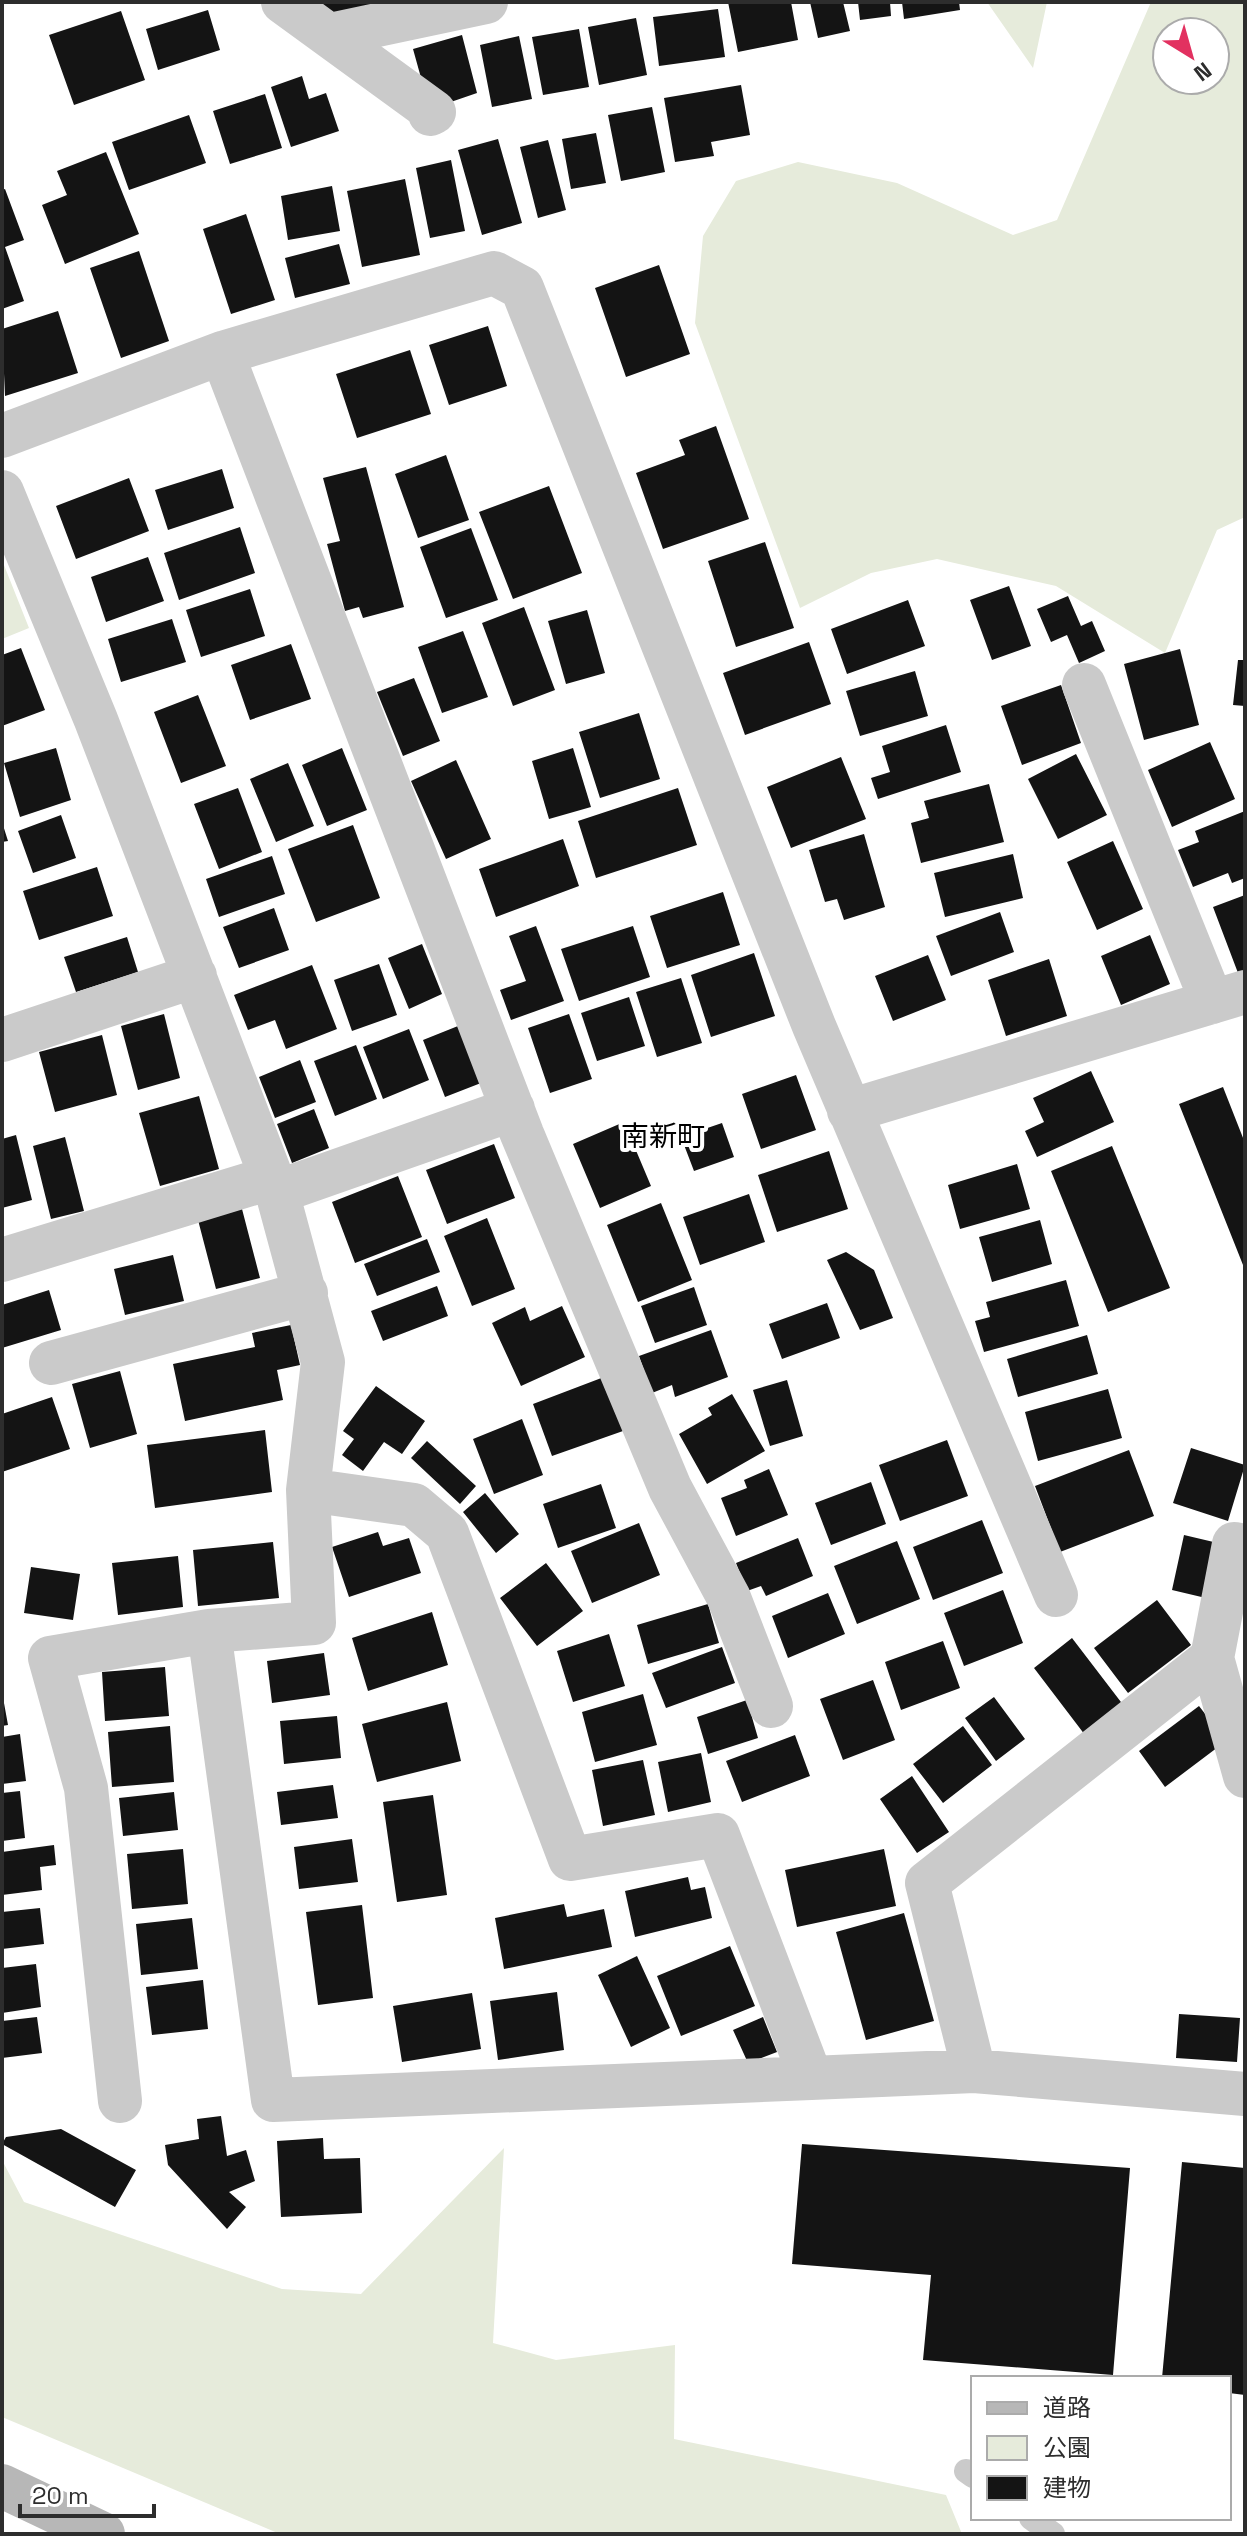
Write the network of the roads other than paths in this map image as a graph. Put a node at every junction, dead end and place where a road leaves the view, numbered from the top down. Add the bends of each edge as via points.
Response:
1 (283, 2) edge
2 (486, 2) edge
3 (330, 35) junction
4 (430, 114) dead end
5 (222, 353) junction
6 (2, 436) edge
7 (2, 492) edge
8 (1084, 685) dead end
9 (195, 976) junction
10 (1228, 997) edge
11 (2, 1040) edge
12 (513, 1109) junction
13 (849, 1111) junction
14 (274, 1185) junction
15 (2, 1260) edge
16 (306, 1293) junction
17 (51, 1363) dead end
18 (308, 1490) junction
19 (1245, 1546) edge
20 (1056, 1595) dead end
21 (209, 1631) junction
22 (1212, 1658) junction
23 (771, 1706) dead end
24 (1245, 1776) edge
25 (974, 2071) junction
26 (811, 2078) junction
27 (1245, 2094) edge
28 (120, 2101) dead end
29 (2, 2486) edge
30 (1034, 2520) edge
31 (103, 2534) edge
32 (1053, 2534) edge

1 - 3 street
2 - 3 street
3 - 4 street via 434,112
5 - 6 street
5 - 12 street
5 - 13 street via 494,273 522,288
7 - 9 street
8 - 10 street
9 - 11 street
9 - 14 street
10 - 13 street
12 - 14 street
12 - 23 street via 664,1474 729,1598
13 - 20 street
14 - 15 street
14 - 16 street
16 - 17 street
16 - 18 street via 323,1362
18 - 21 street via 314,1623
18 - 26 street via 414,1505 447,1533 570,1859 718,1835
19 - 22 street via 1234,1544
21 - 26 street via 273,2100
21 - 28 street via 50,1658 86,1788
22 - 24 street
22 - 25 street via 927,1883
25 - 26 street
25 - 27 street
29 - 31 street
30 - 32 lane

